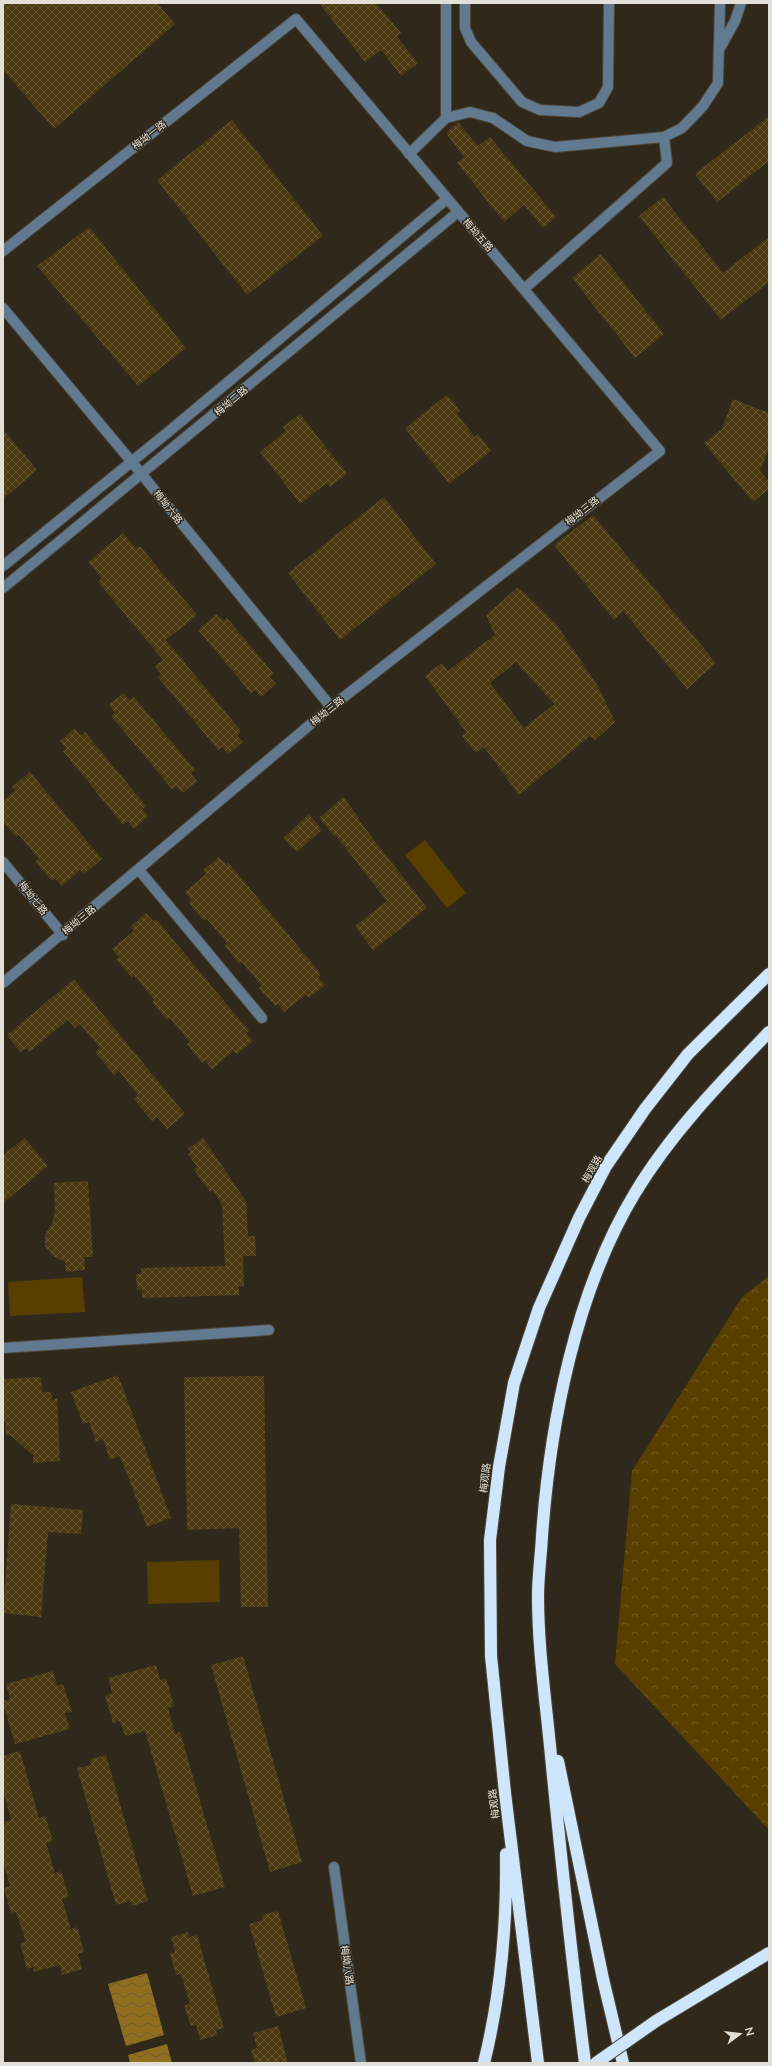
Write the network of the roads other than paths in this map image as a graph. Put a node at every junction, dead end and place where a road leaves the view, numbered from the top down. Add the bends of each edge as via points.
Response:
1 (446, 3) edge
2 (465, 3) edge
3 (609, 3) edge
4 (720, 3) edge
5 (741, 3) edge
6 (296, 19) joint
7 (719, 48) junction
8 (446, 118) junction
9 (664, 138) junction
10 (410, 154) junction
11 (447, 200) junction
12 (458, 212) junction
13 (3, 251) edge
14 (524, 289) junction
15 (3, 308) edge
16 (660, 451) joint
17 (132, 461) junction
18 (142, 474) junction
19 (3, 566) edge
20 (3, 588) edge
21 (331, 707) junction
22 (3, 862) edge
23 (139, 870) junction
24 (63, 935) junction
25 (769, 974) edge
26 (3, 983) edge
27 (262, 1018) dead end
28 (769, 1032) edge
29 (269, 1330) dead end
30 (3, 1348) edge
31 (546, 1701) junction
32 (505, 1793) junction
33 (334, 1867) dead end
34 (769, 1953) edge
35 (361, 2063) edge
36 (484, 2063) edge
37 (538, 2063) edge
38 (584, 2063) edge
39 (596, 2063) edge
40 (623, 2063) edge

1 - 8 street
2 - 3 street via 465,28 471,42 522,102 540,110 580,112 599,103 608,87
4 - 7 street
5 - 7 street via 735,21
6 - 10 street, 梅坳五路
6 - 13 street, 梅坳一路
7 - 9 street via 718,83 687,122
8 - 9 street via 470,112 493,118 526,141 555,146
8 - 10 street
9 - 14 street via 667,164
10 - 11 street, 梅坳五路
11 - 12 street, 梅坳五路
11 - 17 street, 梅坳二路
12 - 14 street, 梅坳五路
12 - 18 street, 梅坳二路
14 - 16 street, 梅坳五路
15 - 17 street, 梅坳六路
16 - 21 street, 梅坳三路
17 - 18 street, 梅坳六路
17 - 19 street, 梅坳二路
18 - 20 street, 梅坳二路
18 - 21 street, 梅坳六路
21 - 23 street, 梅坳三路
22 - 24 street, 梅坳七路
23 - 24 street, 梅坳三路
23 - 27 street
24 - 26 street, 梅坳三路
25 - 32 highway, 梅观路 via 688,1054 645,1109 606,1166 579,1218 539,1308 514,1383 498,1467 490,1540 492,1656
28 - 31 highway via 681,1128 635,1193 603,1256 580,1321 560,1404 545,1494 538,1596
29 - 30 street
31 - 38 highway via 564,1894
31 - 40 highway
32 - 36 highway via 506,1891 503,1953 497,2007
32 - 37 highway, 梅观路
33 - 35 street, 梅坳八路
34 - 39 highway, bridge via 656,2021

